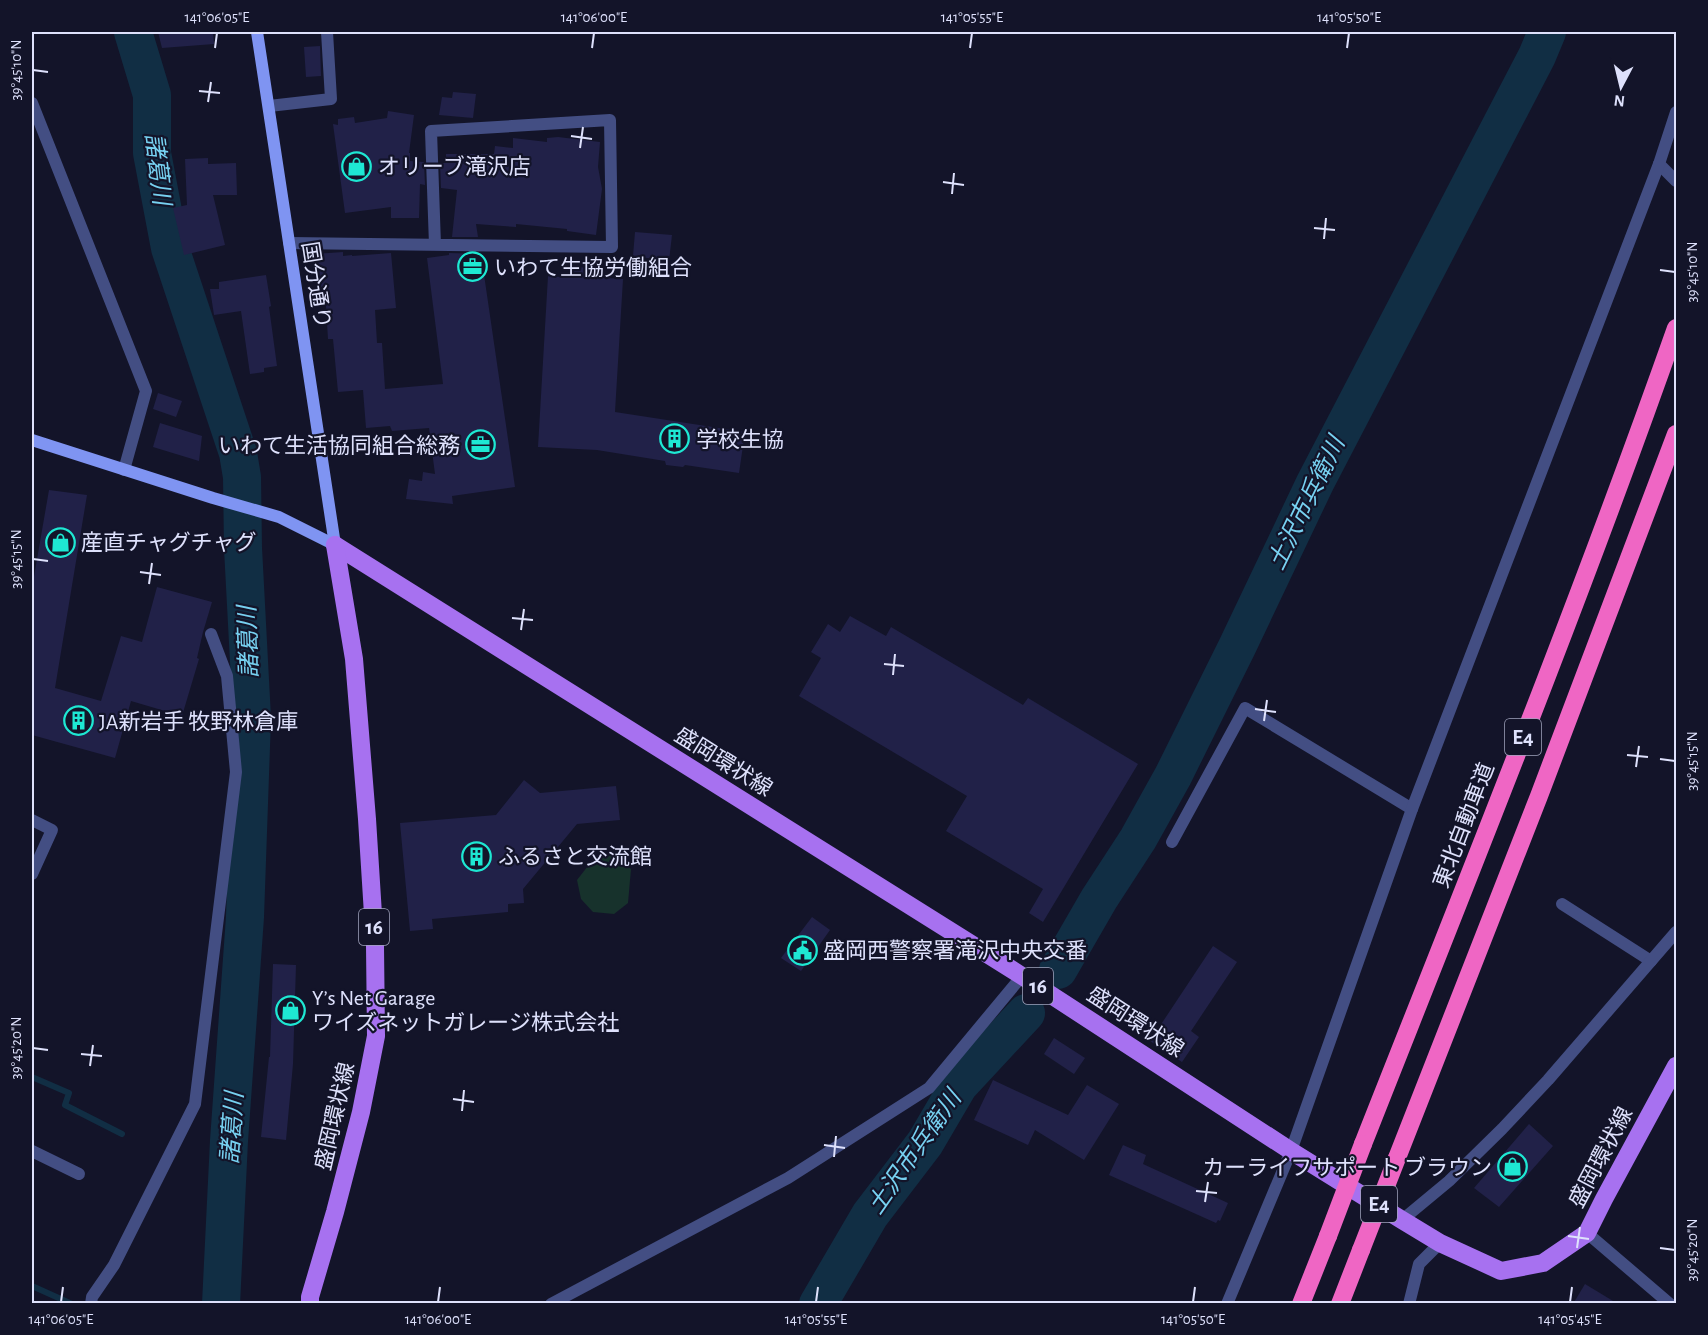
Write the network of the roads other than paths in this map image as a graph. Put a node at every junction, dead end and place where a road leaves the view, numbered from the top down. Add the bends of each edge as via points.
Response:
1 (257, 32) edge
2 (327, 32) edge
3 (32, 103) edge
4 (269, 106) junction
5 (1677, 111) edge
6 (1659, 164) junction
7 (1676, 181) edge
8 (290, 243) junction
9 (435, 245) junction
10 (1677, 328) edge
11 (1677, 434) edge
12 (32, 440) edge
13 (124, 470) junction
14 (335, 545) junction
15 (210, 634) dead end
16 (1412, 809) junction
17 (32, 820) edge
18 (1172, 842) dead end
19 (32, 874) edge
20 (1563, 904) dead end
21 (1677, 932) edge
22 (1651, 961) junction
23 (1022, 976) junction
24 (1677, 1066) edge
25 (32, 1151) edge
26 (1291, 1151) junction
27 (79, 1174) dead end
28 (1402, 1220) junction
29 (1587, 1233) junction
30 (1440, 1243) junction
31 (91, 1304) edge
32 (310, 1304) edge
33 (551, 1304) edge
34 (1227, 1304) edge
35 (1301, 1304) edge
36 (1340, 1304) edge
37 (1409, 1304) edge
38 (1671, 1304) edge

1 - 4 street, 国分通り
2 - 4 street via 331,99
3 - 13 street via 146,391
4 - 8 street, 国分通り
5 - 6 street
6 - 7 street
6 - 16 street
8 - 9 street
8 - 14 street, 国分通り
9 - 9 street via 612,247 610,120 432,131
10 - 35 highway, 東北自動車道 / E4, bridge via 1507,779
11 - 36 highway, E4, bridge
12 - 13 street
13 - 14 street via 279,517
14 - 23 main road, 盛岡環状線 / 16
14 - 32 main road, 盛岡環状線 / 16 via 354,659 375,946 376,1036 361,1112
15 - 31 street via 227,676 236,772 195,1104
16 - 18 street via 1245,708
16 - 26 street
17 - 19 street via 52,831
20 - 22 street
21 - 22 street
22 - 28 street via 1502,1129
23 - 26 main road, 盛岡環状線 / 16
23 - 33 street via 930,1088 788,1178
24 - 29 main road, 盛岡環状線 / 16
25 - 27 street
26 - 28 main road, 盛岡環状線 / 16
26 - 34 street
28 - 30 main road, 盛岡環状線 / 16
29 - 30 main road, 盛岡環状線 / 16 via 1543,1263 1502,1271
29 - 38 street
30 - 37 street via 1419,1264

